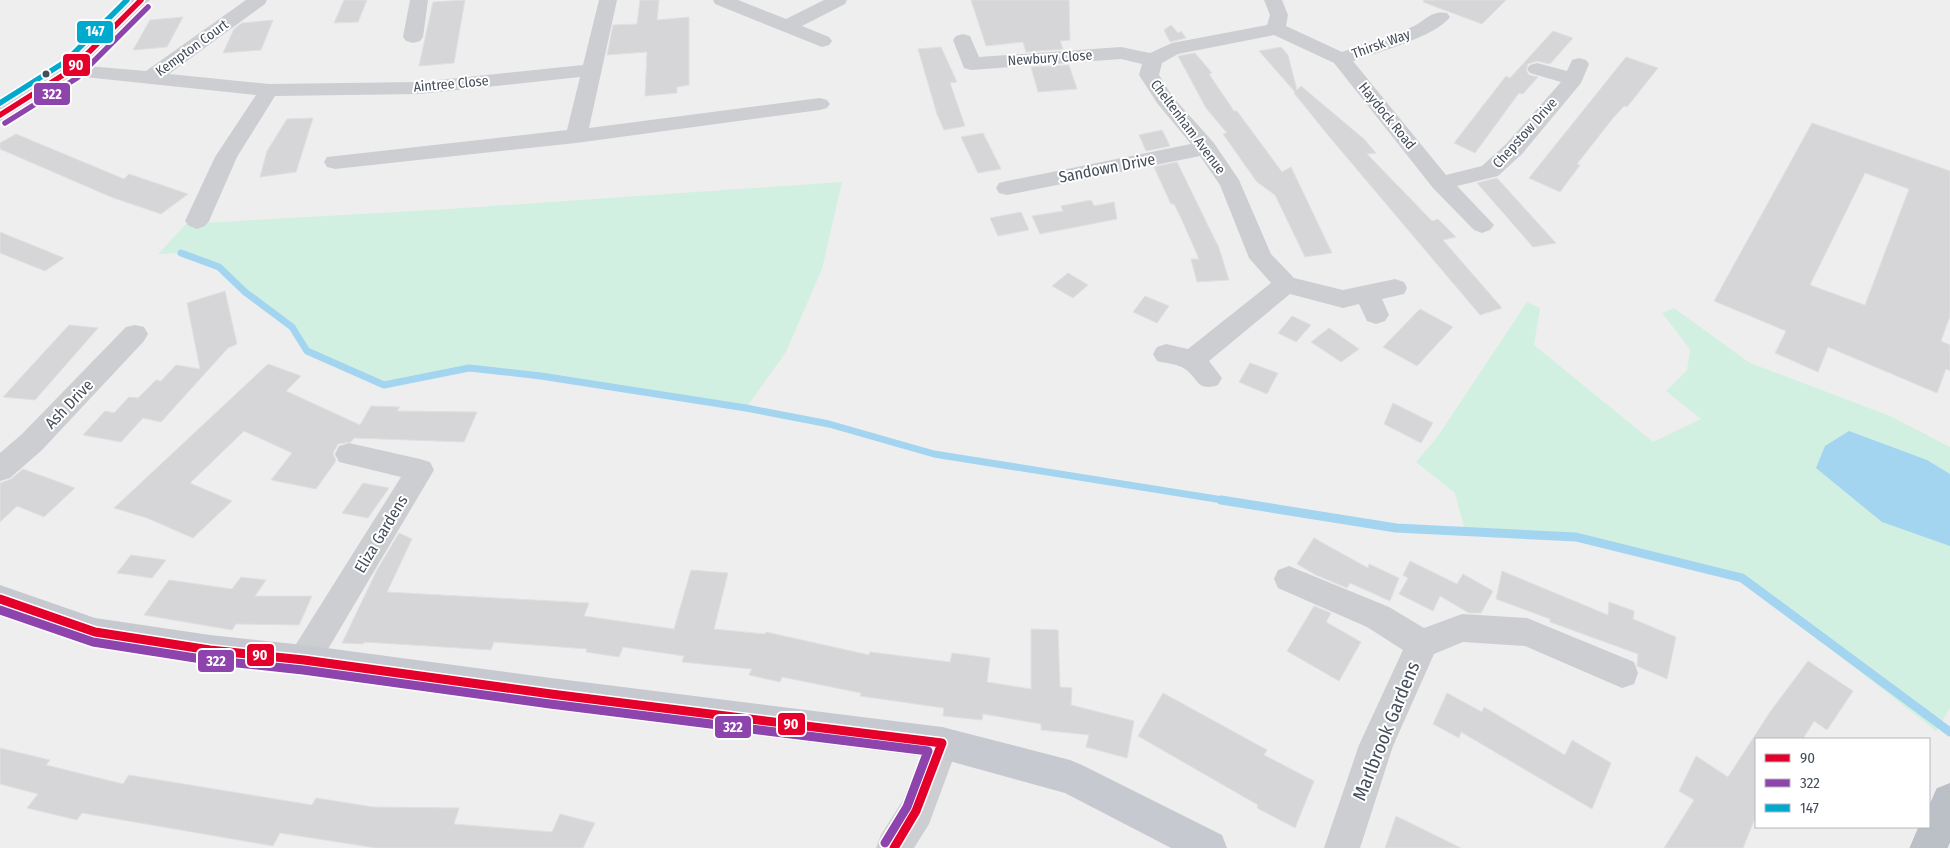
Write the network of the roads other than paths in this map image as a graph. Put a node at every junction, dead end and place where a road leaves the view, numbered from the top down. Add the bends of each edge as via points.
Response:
1 (141, 0) edge
2 (258, 0) edge
3 (419, 0) edge
4 (608, 0) edge
5 (722, 0) edge
6 (838, 0) edge
7 (1273, 0) edge
8 (788, 26) junction
9 (1276, 28) junction
10 (1433, 28) dead end
11 (413, 37) dead end
12 (963, 40) dead end
13 (822, 41) dead end
14 (1341, 59) junction
15 (1153, 60) junction
16 (1537, 69) dead end
17 (70, 70) junction
18 (592, 70) junction
19 (150, 78) junction
20 (269, 90) junction
21 (820, 104) dead end
22 (0, 115) edge
23 (576, 136) junction
24 (360, 140) dead end
25 (1206, 148) junction
26 (1441, 183) junction
27 (1007, 188) dead end
28 (197, 221) dead end
29 (1482, 225) dead end
30 (1286, 284) junction
31 (1395, 288) dead end
32 (135, 334) dead end
33 (1166, 354) dead end
34 (115, 355) junction
35 (142, 360) dead end
36 (349, 454) dead end
37 (0, 470) edge
38 (1289, 579) dead end
39 (0, 600) edge
40 (1422, 644) junction
41 (304, 660) junction
42 (1622, 673) dead end
43 (942, 743) junction
44 (1950, 802) edge
45 (894, 848) edge
46 (1210, 848) edge
47 (1342, 848) edge
48 (1928, 848) edge

1 - 17 street
2 - 19 street, Kempton Court
3 - 11 street
4 - 18 street
5 - 8 street
6 - 8 street
7 - 9 street via 1279,15
8 - 13 street
9 - 14 street, Haydock Road
9 - 15 street, Cheltenham Avenue via 1172,50
10 - 14 street, Thirsk Way
12 - 15 street, Newbury Close via 974,71 1121,53
14 - 26 street, Haydock Road
15 - 25 street, Cheltenham Avenue via 1149,75 1164,99
16 - 26 street, Chepstow Drive via 1576,72 1514,149 1490,171
17 - 19 street, Aintree Close
17 - 22 street
18 - 20 street, Aintree Close via 420,88
18 - 23 street
19 - 20 street, Aintree Close
20 - 28 street via 226,157
21 - 23 street
23 - 24 street via 343,161
25 - 27 street, Sandown Drive
25 - 30 street, Cheltenham Avenue via 1231,185 1261,258
26 - 29 street, Haydock Road
30 - 31 street via 1371,304
30 - 33 street via 1200,369
32 - 34 street, Ash Drive
34 - 35 street
34 - 37 street, Ash Drive via 32,442
36 - 41 street, Eliza Gardens via 420,470
38 - 40 street, Marlbrook Gardens via 1378,616
39 - 41 main road via 95,632 210,650
40 - 42 street, Marlbrook Gardens via 1462,628 1528,632
40 - 47 street, Marlbrook Gardens via 1376,745
41 - 43 main road
43 - 45 street via 916,811
43 - 46 main road via 1070,777
44 - 48 highway

